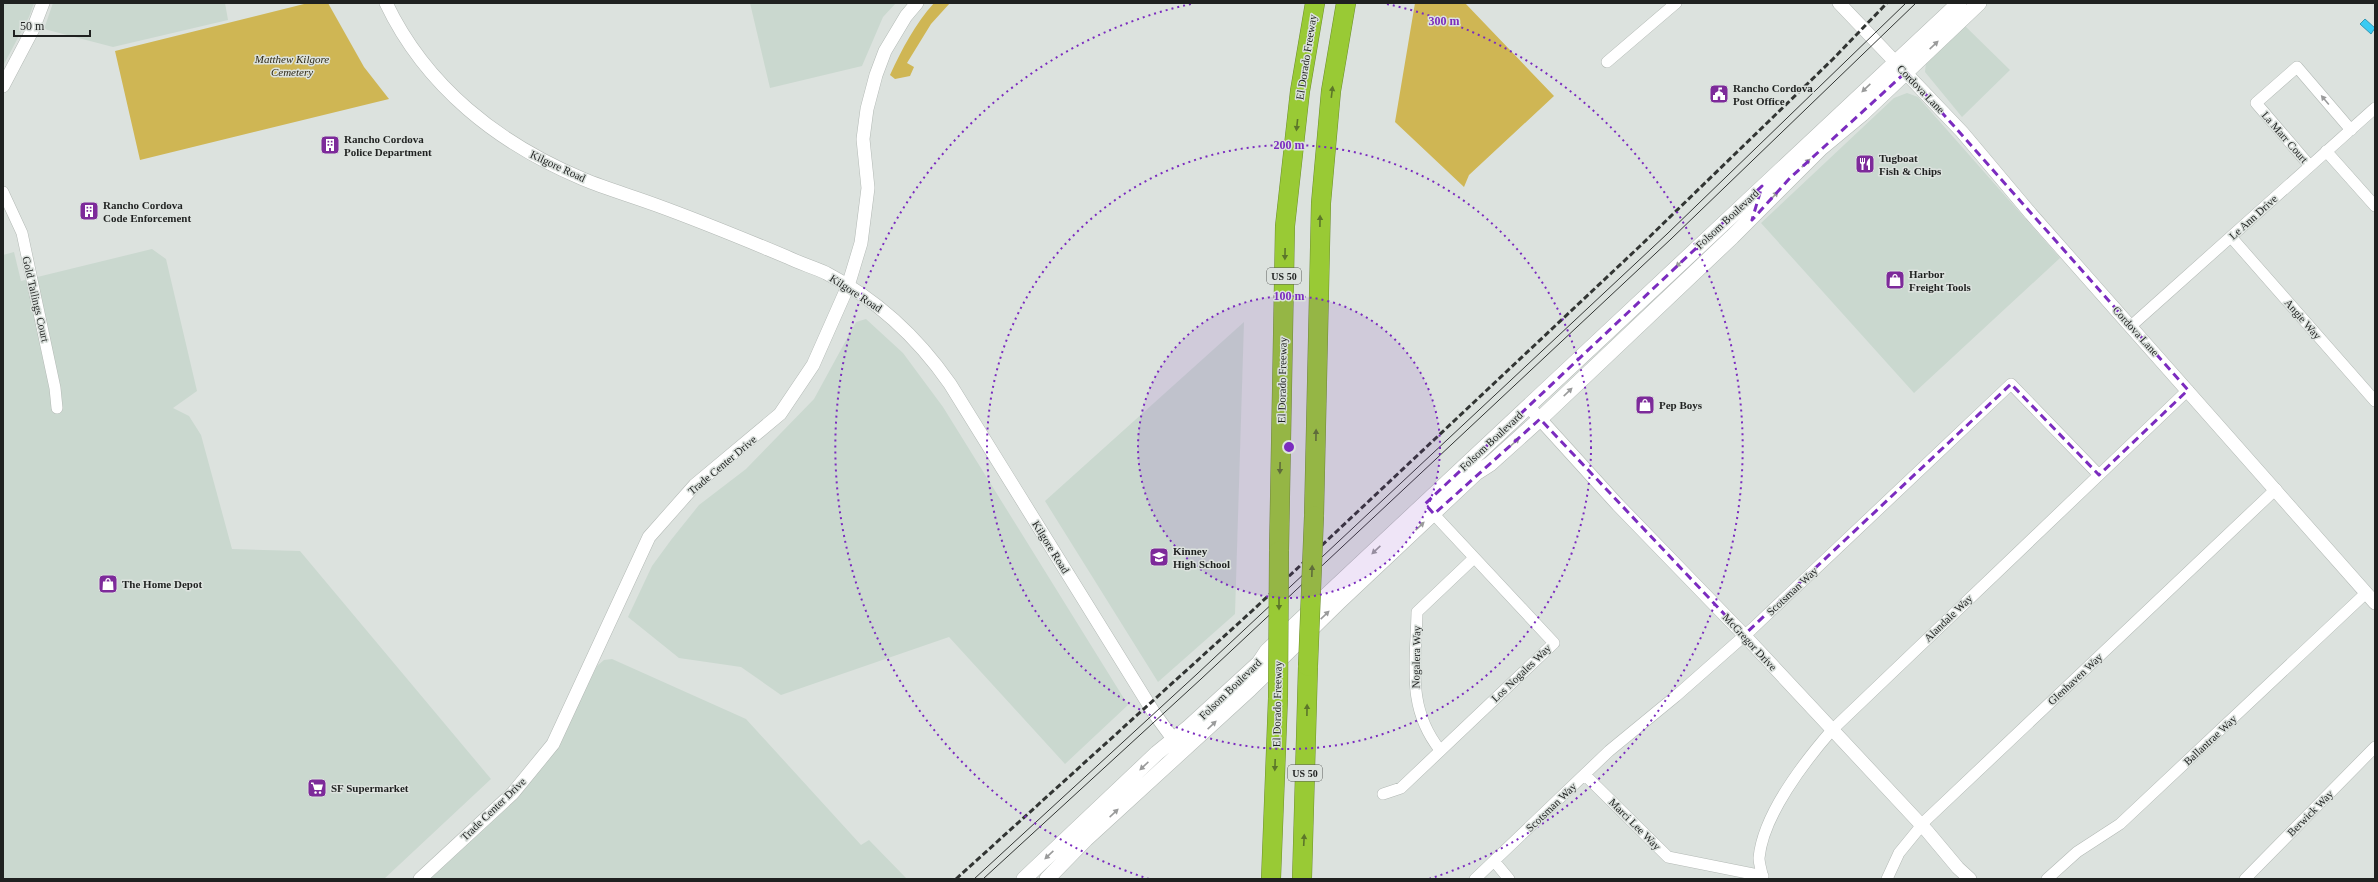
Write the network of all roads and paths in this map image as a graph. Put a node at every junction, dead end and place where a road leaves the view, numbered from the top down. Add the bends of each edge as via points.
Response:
1 (43, 3) edge
2 (386, 3) edge
3 (917, 3) edge
4 (1315, 3) edge
5 (1346, 3) edge
6 (1676, 3) edge
7 (1839, 3) edge
8 (1959, 3) edge
9 (1979, 3) edge
10 (1895, 61) junction
11 (1607, 62) dead end
12 (1906, 72) junction
13 (3, 86) edge
14 (2375, 108) edge
15 (2350, 130) junction
16 (2326, 151) junction
17 (2310, 166) junction
18 (1762, 186) junction
19 (3, 192) edge
20 (2375, 206) edge
21 (1732, 237) junction
22 (2231, 237) junction
23 (848, 286) junction
24 (2131, 326) junction
25 (2188, 390) junction
26 (2375, 401) edge
27 (1528, 407) junction
28 (58, 408) dead end
29 (1540, 419) junction
30 (2099, 475) junction
31 (2276, 489) junction
32 (1429, 509) junction
33 (1474, 558) junction
34 (2366, 593) junction
35 (2375, 603) edge
36 (1744, 635) junction
37 (1832, 730) junction
38 (1178, 745) junction
39 (2375, 747) edge
40 (1440, 750) junction
41 (1585, 775) junction
42 (1383, 794) dead end
43 (1920, 825) junction
44 (1494, 861) junction
45 (1763, 877) edge
46 (420, 879) edge
47 (1024, 879) edge
48 (1047, 879) edge
49 (1271, 879) edge
50 (1302, 879) edge
51 (1475, 879) edge
52 (1509, 879) edge
53 (1887, 879) edge
54 (1970, 879) edge
55 (2047, 879) edge
56 (2245, 879) edge

1 - 13 street via 33,29
2 - 23 street, Kilgore Road via 414,49 451,96 518,147 585,180 762,246 825,273
3 - 23 street, Trade Center Drive via 885,51 872,90 863,139 868,188 861,243
4 -> 49 highway, El Dorado Freeway / US 50, bridge via 1300,91 1285,226 1278,698
50 -> 5 highway, US 50, bridge via 1321,203 1331,91
6 - 11 street
7 - 10 street, Cordova Lane
8 - 10 main road, Folsom Boulevard
12 -> 9 main road, Folsom Boulevard
10 - 12 street, Cordova Lane
10 -> 18 main road, Folsom Boulevard
21 -> 12 main road, Folsom Boulevard via 1816,153
12 - 24 street, Cordova Lane via 1962,132
14 - 15 street, Le Ann Drive
15 - 16 street, Le Ann Drive
15 -> 17 street, La Marr Court via 2297,67 2256,103
16 - 17 street, Le Ann Drive
16 - 20 street
17 - 22 street, Le Ann Drive
18 - 21 main road via 1758,199 1731,226
18 -> 27 main road, Folsom Boulevard
19 - 28 street, Gold Tailings Court via 22,233
29 -> 21 main road, Folsom Boulevard
22 - 24 street, Le Ann Drive
22 - 26 street, Angie Way
23 - 38 street, Kilgore Road via 884,311 913,338 938,367 1157,718
23 - 46 street, Trade Center Drive via 813,365 780,414 695,485 650,537 553,744 512,793
24 - 25 street, Cordova Lane
25 - 30 street, Alandale Way
25 - 31 street, Cordova Lane
27 - 29 street, McGregor Drive
27 - 32 main road, Folsom Boulevard via 1469,460
32 -> 29 main road, Folsom Boulevard via 1490,464
29 - 36 street, McGregor Drive
30 - 36 street, Scotsman Way via 2011,384
30 - 37 street, Alandale Way
31 - 34 street, Cordova Lane
31 - 43 street, Glenhaven Way
32 - 33 street, Los Nogales Way
32 - 38 main road, Folsom Boulevard via 1250,689
33 - 40 street, Nogalera Way via 1417,612 1418,710 1426,731
33 - 40 street, Los Nogales Way via 1554,643
34 - 35 street, Cordova Lane
34 - 55 street, Ballantrae Way via 2120,824 2077,852
36 - 37 street, McGregor Drive
36 - 41 street, Scotsman Way
37 - 43 street, McGregor Drive
37 - 45 street, Alandale Way via 1797,774 1770,824 1759,859
38 -> 47 main road, Folsom Boulevard
48 -> 38 main road, Folsom Boulevard
39 - 56 street, Berwick Way
40 - 42 street, Los Nogales Way via 1400,788
41 - 44 street, Scotsman Way
41 - 45 street, Marci Lee Way via 1668,857
43 - 53 street, Glenhaven Way via 1899,853
43 - 54 street, McGregor Drive
44 - 51 street, Scotsman Way
44 - 52 street

